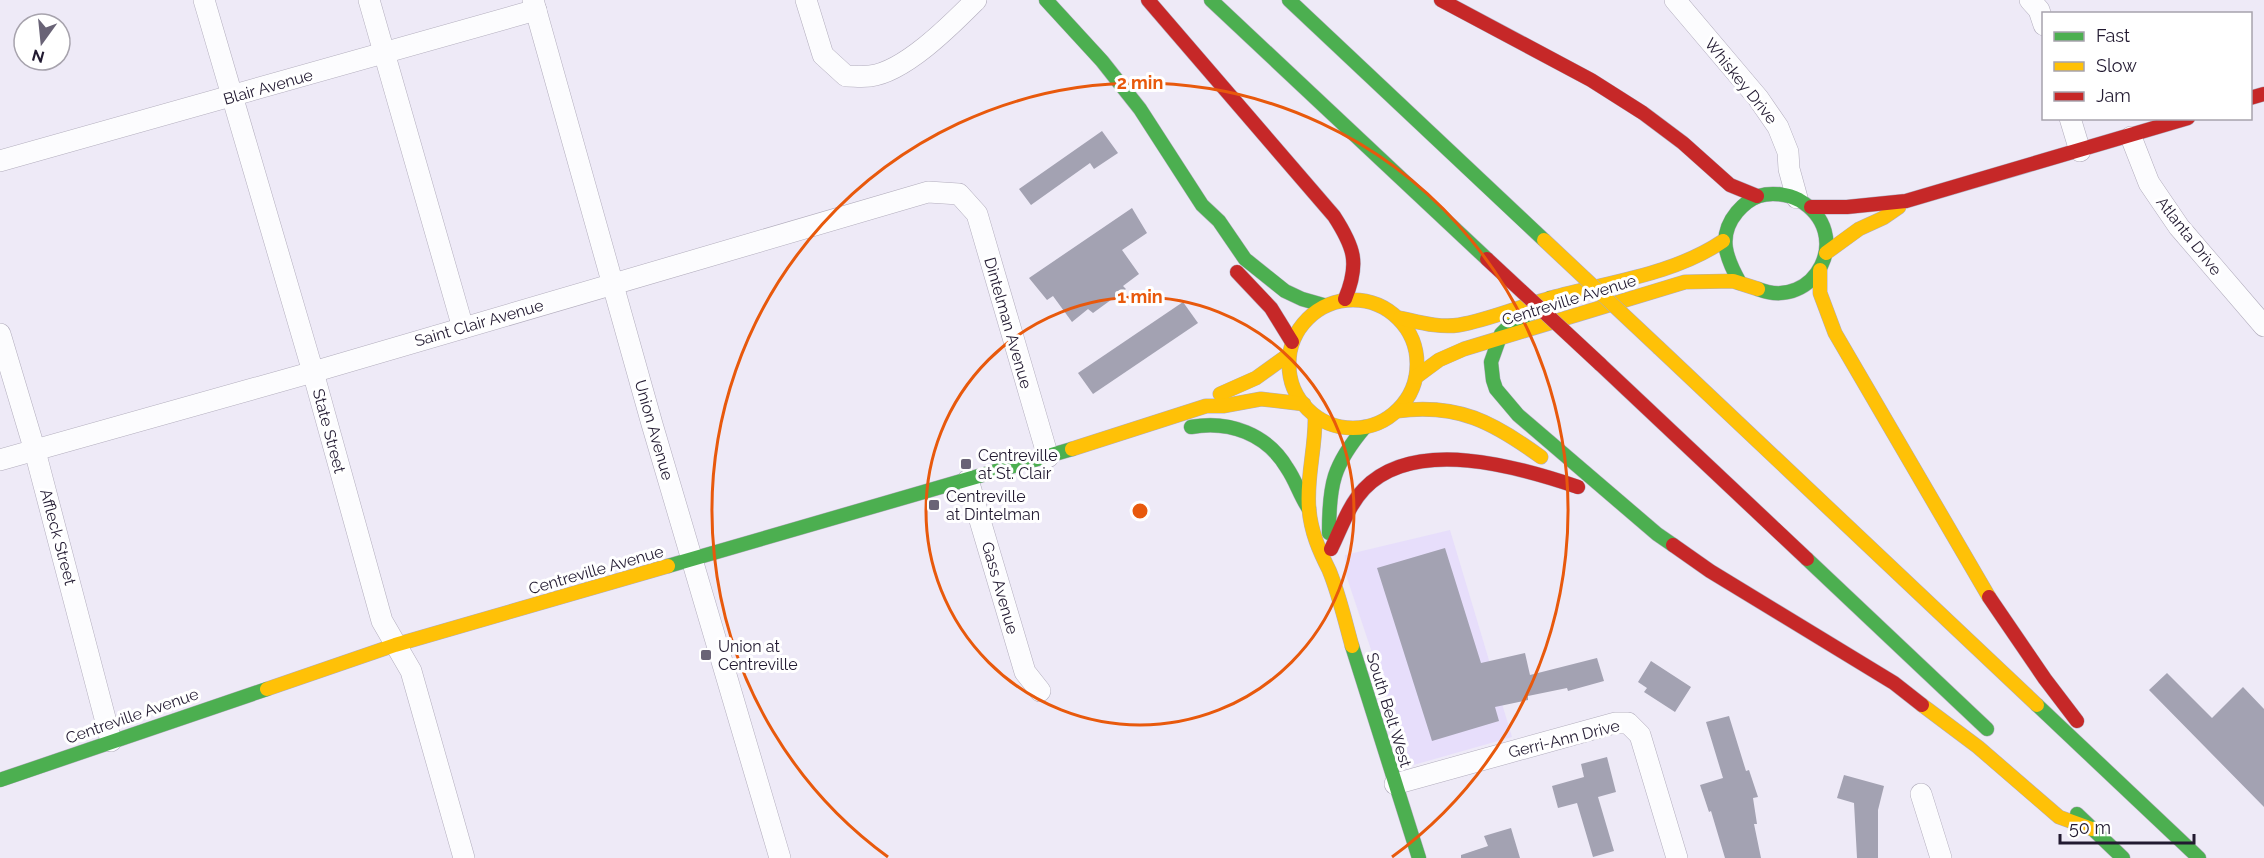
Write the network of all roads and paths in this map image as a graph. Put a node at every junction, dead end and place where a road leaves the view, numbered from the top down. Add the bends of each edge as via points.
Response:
1 (204, 0) edge
2 (369, 0) edge
3 (806, 0) edge
4 (976, 0) edge
5 (1046, 0) edge
6 (1148, 0) edge
7 (1211, 0) edge
8 (1289, 0) edge
9 (1441, 0) edge
10 (1675, 0) edge
11 (2030, 0) edge
12 (535, 5) edge
13 (2042, 21) edge
14 (385, 54) junction
15 (232, 97) junction
16 (2071, 120) edge
17 (2182, 120) edge
18 (2131, 137) junction
19 (2080, 151) junction
20 (0, 161) edge
21 (1789, 169) junction
22 (959, 194) joint
23 (1765, 194) junction
24 (1906, 201) junction
25 (1804, 202) junction
26 (1202, 205) junction
27 (1207, 229) dead end
28 (1723, 241) junction
29 (1826, 253) junction
30 (1230, 263) dead end
31 (1820, 270) junction
32 (1740, 282) junction
33 (613, 285) junction
34 (1550, 298) junction
35 (1345, 299) junction
36 (1323, 305) junction
37 (1400, 318) junction
38 (2264, 326) edge
39 (463, 327) junction
40 (0, 334) edge
41 (1499, 338) junction
42 (1290, 348) junction
43 (313, 372) junction
44 (1416, 377) junction
45 (1304, 404) junction
46 (1206, 406) junction
47 (1396, 411) junction
48 (1315, 416) junction
49 (1159, 420) junction
50 (1365, 427) junction
51 (35, 451) junction
52 (1048, 458) junction
53 (0, 460) edge
54 (968, 480) junction
55 (1309, 509) junction
56 (1615, 518) dead end
57 (1657, 534) junction
58 (1332, 549) junction
59 (692, 560) junction
60 (1329, 572) junction
61 (395, 645) junction
62 (1040, 691) dead end
63 (1997, 739) dead end
64 (111, 741) junction
65 (2100, 765) junction
66 (0, 780) edge
67 (1395, 784) junction
68 (1921, 794) dead end
69 (2066, 804) dead end
70 (2092, 829) junction
71 (464, 858) edge
72 (780, 858) edge
73 (1419, 858) edge
74 (1677, 858) edge
75 (1941, 858) edge
76 (2123, 858) edge
77 (2199, 858) edge

1 - 15 street, State Street
2 - 14 street
3 - 4 street via 823,55 846,76 872,76 904,62 943,33
5 - 26 main road via 1140,109
6 - 35 main road via 1334,216 1352,247 1355,265 1355,276
7 - 63 main road, bridge
8 - 65 main road, bridge
9 - 23 main road via 1591,80 1643,113 1730,185
10 - 21 street, Whiskey Drive via 1778,126 1788,152
11 - 13 street
12 - 14 street, Blair Avenue
12 - 33 street, Union Avenue
14 - 15 street, Blair Avenue
14 - 39 street
15 - 20 street, Blair Avenue
15 - 43 street, State Street
16 - 19 street
17 - 18 main road
18 - 19 main road
18 - 38 street, Atlanta Drive via 2148,183 2179,228
19 - 24 main road
21 - 23 street via 1783,183
21 - 25 street, Whiskey Drive
22 - 33 street, Saint Clair Avenue via 928,192
22 - 52 street, Dintelman Avenue via 977,214
23 - 25 main road
23 - 28 main road via 1735,212
24 - 25 main road via 1830,209
24 - 29 main road
25 - 29 main road via 1822,221 1827,236
26 - 27 main road
26 - 36 main road via 1262,274 1285,291
28 - 32 main road via 1728,262
28 - 34 main road, Centreville Avenue via 1678,265
29 - 31 main road
30 - 42 main road via 1270,308
31 - 32 main road, Centreville Avenue via 1808,283 1775,294
31 - 65 main road via 1820,293 1835,333 1990,599 2087,734
32 - 41 main road, Centreville Avenue via 1685,282
33 - 39 street, Saint Clair Avenue
33 - 59 street, Union Avenue
34 - 37 main road, Centreville Avenue via 1458,325 1431,325
34 - 41 main road via 1535,312 1513,322
35 - 36 main road
35 - 37 main road via 1377,304
36 - 42 main road via 1305,321
37 - 44 main road via 1417,356
39 - 43 street, Saint Clair Avenue
40 - 51 street, Affleck Street
41 - 44 main road, Centreville Avenue via 1439,360
41 - 57 main road via 1492,353 1492,374 1504,401
42 - 45 main road via 1290,379
42 - 46 main road, Centreville Avenue via 1262,375 1219,394
43 - 51 street, Saint Clair Avenue
43 - 61 street, State Street via 382,621
44 - 47 main road, South Belt West
45 - 46 main road, Centreville Avenue via 1261,399
45 - 48 main road
46 - 49 main road, Centreville Avenue
47 - 50 main road, South Belt West
47 - 58 main road via 1427,407 1475,417 1534,452 1583,491 1495,463 1415,464 1393,470 1370,483 1354,504
48 - 50 main road via 1339,426
48 - 55 main road, South Belt West
49 - 52 main road, Centreville Avenue
49 - 55 main road via 1192,427 1212,423 1251,434 1285,464
50 - 58 main road, South Belt West via 1336,466 1329,494
51 - 53 street, Saint Clair Avenue
51 - 64 street, Affleck Street
52 - 54 main road, Centreville Avenue
54 - 59 main road, Centreville Avenue
54 - 62 street, Gass Avenue via 1024,672
55 - 60 main road, South Belt West via 1318,552
56 - 57 main road
57 - 70 main road via 1710,572 1894,683 1978,747 2059,818
58 - 60 main road, South Belt West
59 - 61 main road, Centreville Avenue
59 - 72 street, Union Avenue
60 - 67 main road, South Belt West
61 - 64 main road, Centreville Avenue
61 - 71 street, State Street via 411,671
64 - 66 main road, Centreville Avenue
65 - 77 main road
67 - 73 main road, South Belt West
67 - 74 street, Gerri-Ann Drive via 1615,723 1628,723 1640,735
68 - 75 street
69 - 70 main road
70 - 76 main road

